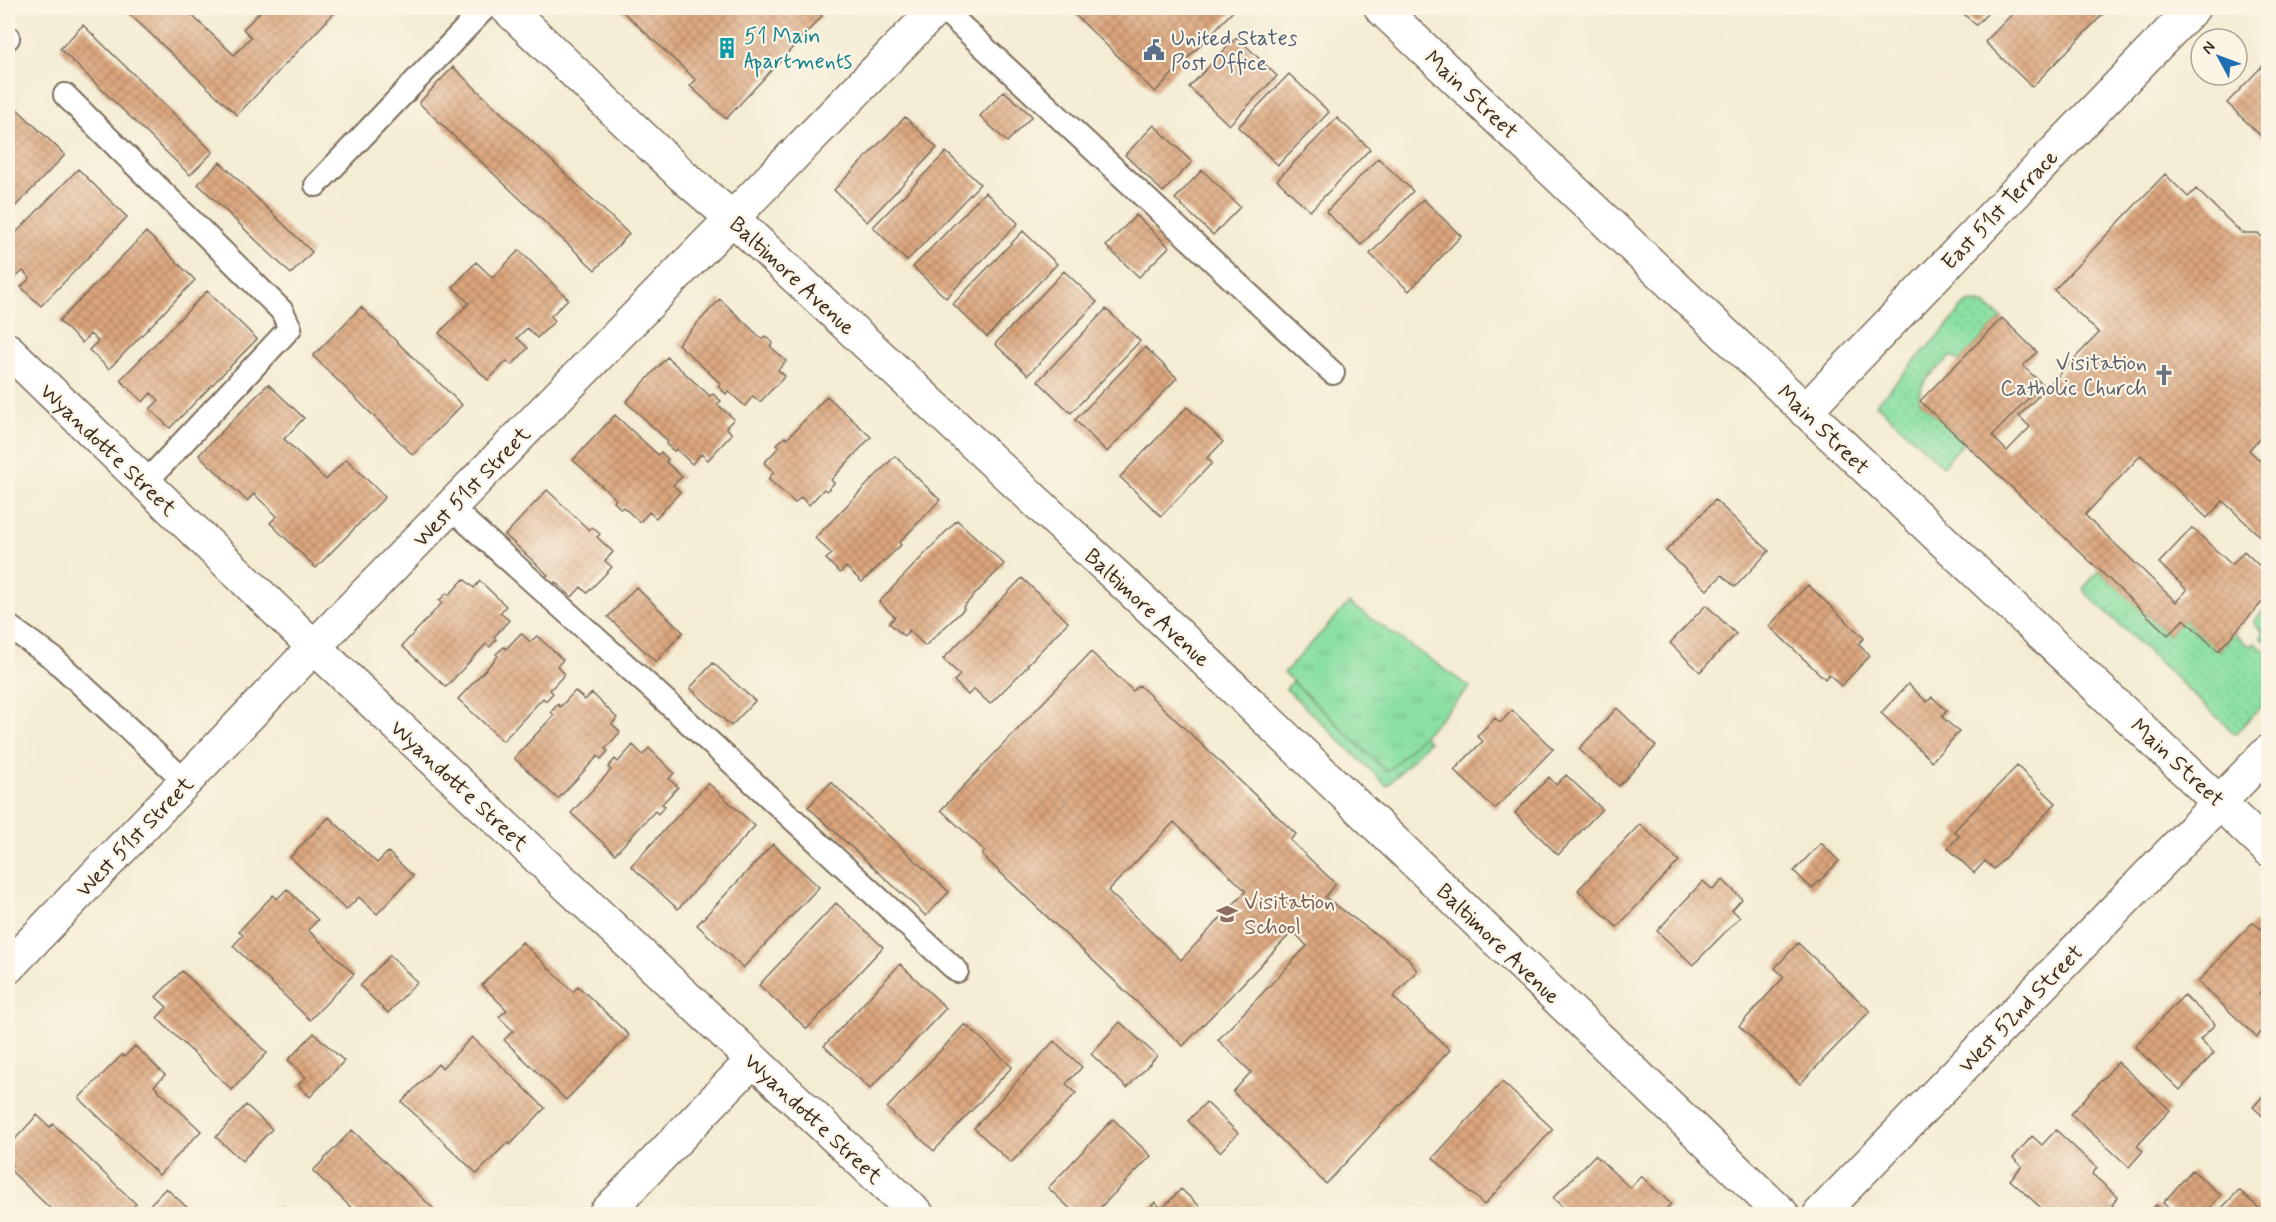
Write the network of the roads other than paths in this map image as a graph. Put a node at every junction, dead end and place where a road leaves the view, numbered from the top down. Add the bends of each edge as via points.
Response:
1 (485, 8) edge
2 (507, 8) edge
3 (937, 8) edge
4 (942, 8) edge
5 (2193, 8) edge
6 (1391, 11) edge
7 (65, 96) dead end
8 (316, 185) dead end
9 (732, 218) junction
10 (8, 350) edge
11 (1333, 373) dead end
12 (1805, 411) junction
13 (145, 483) junction
14 (450, 507) junction
15 (8, 626) edge
16 (314, 647) junction
17 (2268, 752) edge
18 (186, 782) junction
19 (2220, 802) junction
20 (2268, 849) edge
21 (8, 967) edge
22 (957, 971) dead end
23 (753, 1060) junction
24 (605, 1215) edge
25 (917, 1215) edge
26 (1782, 1215) edge
27 (1820, 1215) edge

1 - 8 lane
2 - 9 street, Baltimore Avenue
3 - 9 street, West 51st Street
4 - 11 lane
5 - 12 street, East 51st Terrace
6 - 12 street, Main Street
7 - 13 lane via 282,310 290,328
9 - 14 street, West 51st Street
9 - 26 street, Baltimore Avenue via 1178,635
10 - 13 street, Wyandotte Street
12 - 19 street, Main Street
13 - 16 street, Wyandotte Street
14 - 16 street, West 51st Street
14 - 22 lane
15 - 18 lane via 54,657
16 - 18 street, West 51st Street
16 - 23 street, Wyandotte Street
17 - 19 street, West 52nd Street
18 - 21 street, West 51st Street
19 - 20 street, Main Street
19 - 27 street, West 52nd Street
23 - 24 street
23 - 25 street, Wyandotte Street

